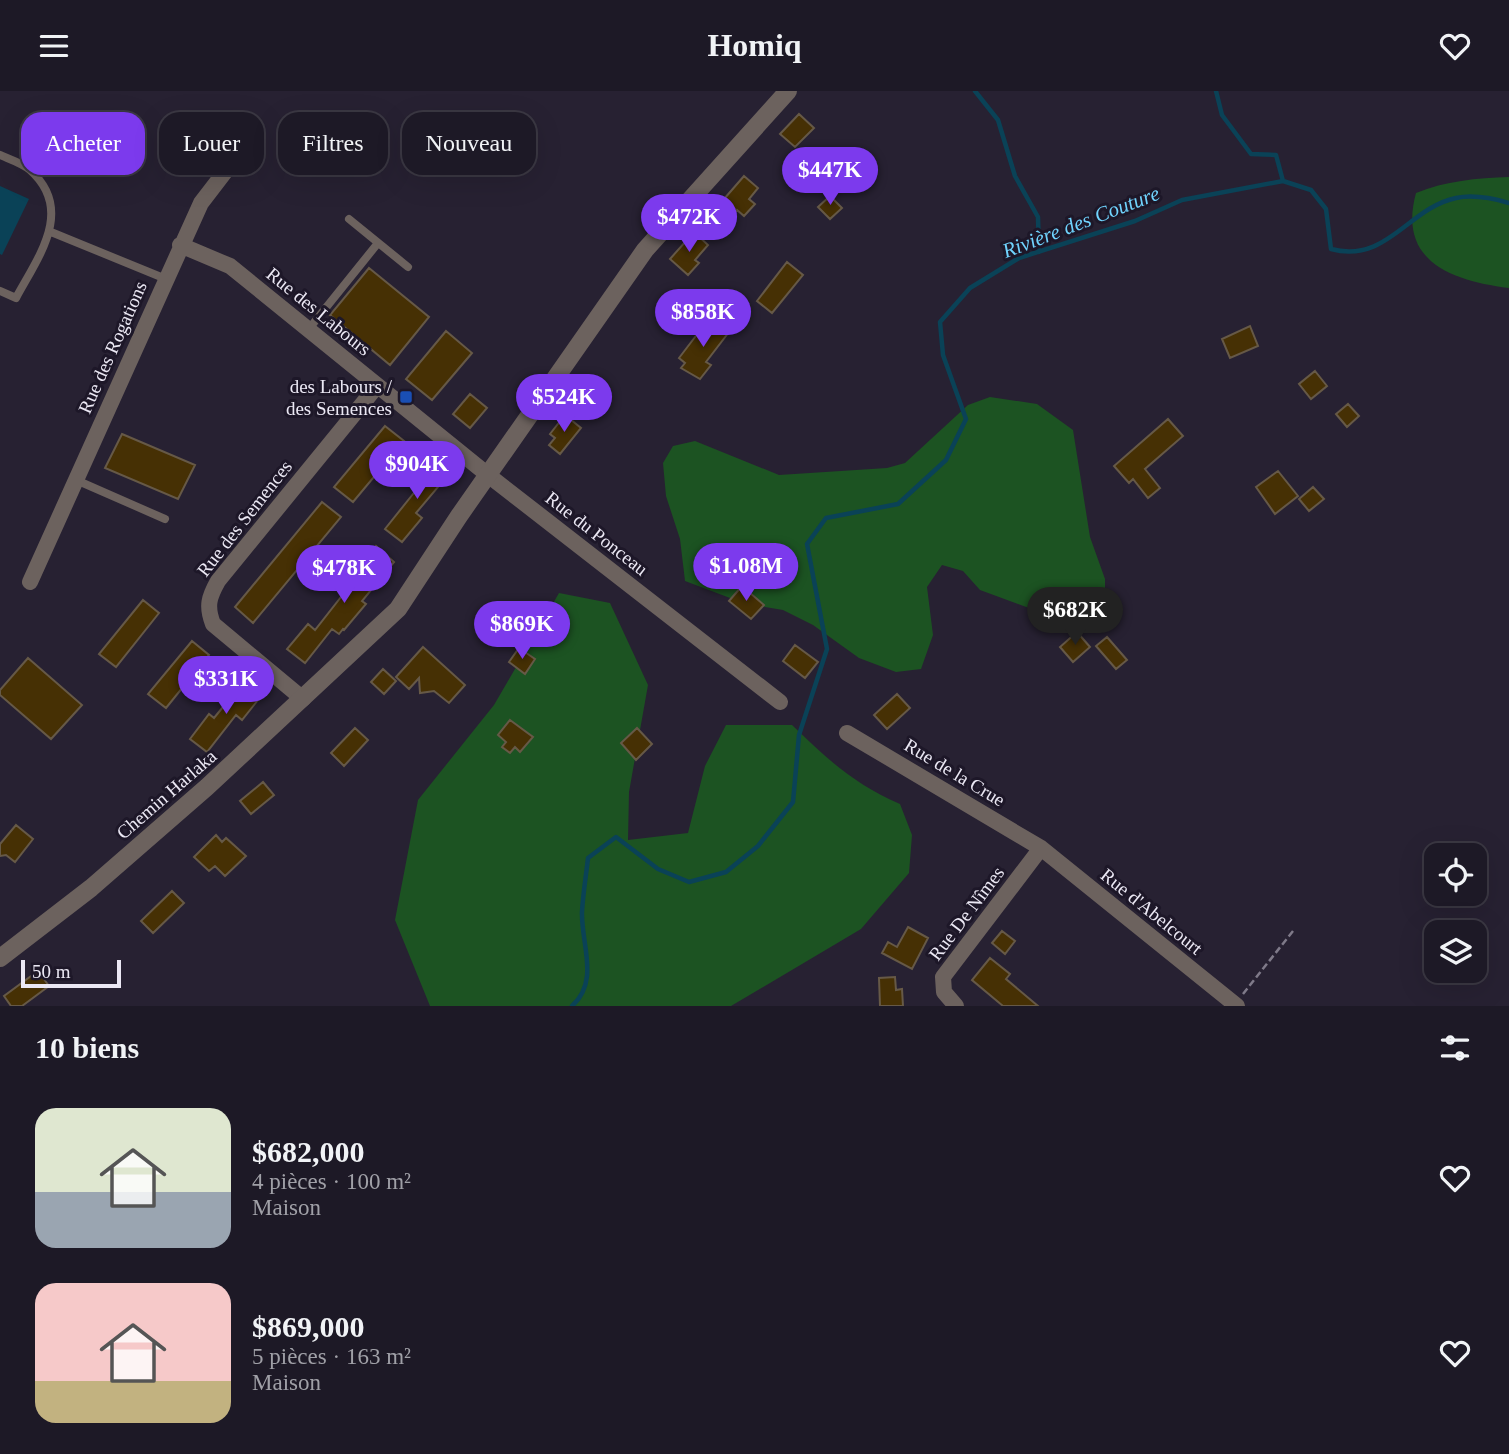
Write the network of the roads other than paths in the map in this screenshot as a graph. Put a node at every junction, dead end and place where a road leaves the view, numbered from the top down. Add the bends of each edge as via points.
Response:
1 (788, 91) edge
2 (0, 155) edge
3 (222, 175) edge
4 (349, 219) dead end
5 (51, 232) junction
6 (379, 243) junction
7 (180, 245) junction
8 (408, 267) dead end
9 (166, 279) junction
10 (0, 291) edge
11 (308, 330) junction
12 (377, 386) junction
13 (488, 475) junction
14 (76, 481) junction
15 (165, 519) dead end
16 (30, 582) dead end
17 (303, 699) junction
18 (780, 702) dead end
19 (847, 733) dead end
20 (1041, 848) junction
21 (0, 958) edge
22 (1236, 1005) edge
23 (956, 1006) edge

1 - 13 street, Chemin Harlaka via 645,250
2 - 5 lane via 28,168 47,190
3 - 7 street, Rue des Rogations via 201,203
4 - 6 lane
5 - 9 lane
5 - 10 lane via 16,298
6 - 8 lane
6 - 11 lane
7 - 9 street, Rue des Rogations
7 - 11 street, Rue des Labours via 230,266
9 - 14 street, Rue des Rogations
11 - 12 street, Rue des Labours
12 - 13 street, Rue des Labours
12 - 17 street, Rue des Semences via 210,596 213,624
13 - 17 street, Chemin Harlaka via 398,609
13 - 18 street, Rue du Ponceau
14 - 15 lane
14 - 16 street, Rue des Rogations
17 - 21 street, Chemin Harlaka via 91,888
19 - 20 street, Rue de la Crue
20 - 22 street, Rue d'Abelcourt
20 - 23 street, Rue De Nîmes via 943,977 944,992

